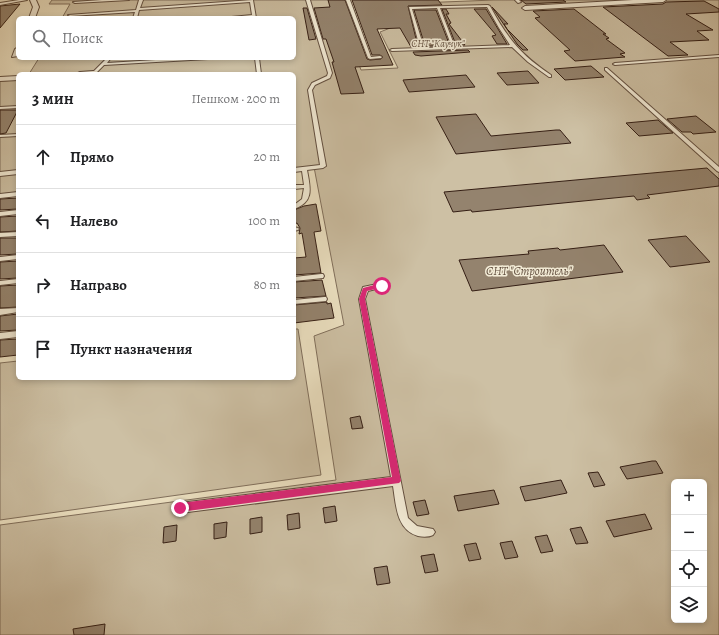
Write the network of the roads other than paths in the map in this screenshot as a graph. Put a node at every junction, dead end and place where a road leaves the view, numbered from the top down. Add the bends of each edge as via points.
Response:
1 (26, 0) edge
2 (33, 0) edge
3 (126, 0) edge
4 (140, 0) edge
5 (251, 0) edge
6 (308, 0) edge
7 (348, 0) edge
8 (663, 0) edge
9 (75, 2) dead end
10 (0, 4) edge
11 (438, 7) junction
12 (525, 8) dead end
13 (138, 10) junction
14 (70, 15) dead end
15 (33, 16) edge
16 (135, 16) edge
17 (253, 16) edge
18 (512, 46) junction
19 (454, 48) junction
20 (392, 50) dead end
21 (422, 50) junction
22 (719, 56) edge
23 (380, 57) dead end
24 (107, 60) edge
25 (173, 60) edge
26 (256, 60) edge
27 (104, 64) junction
28 (615, 64) dead end
29 (606, 69) dead end
30 (95, 72) edge
31 (259, 72) edge
32 (550, 76) dead end
33 (16, 78) edge
34 (0, 79) edge
35 (16, 107) edge
36 (0, 108) edge
37 (16, 135) edge
38 (0, 136) edge
39 (304, 169) junction
40 (296, 170) edge
41 (719, 170) edge
42 (16, 172) edge
43 (0, 174) edge
44 (307, 186) junction
45 (296, 187) edge
46 (16, 194) edge
47 (0, 196) edge
48 (296, 206) edge
49 (16, 212) edge
50 (0, 214) edge
51 (16, 234) edge
52 (0, 235) edge
53 (16, 257) edge
54 (0, 259) edge
55 (320, 276) dead end
56 (296, 279) edge
57 (16, 281) edge
58 (0, 283) edge
59 (382, 286) dead end
60 (324, 299) dead end
61 (296, 302) edge
62 (16, 310) edge
63 (0, 312) edge
64 (16, 334) edge
65 (0, 336) edge
66 (396, 481) junction
67 (180, 508) dead end
68 (430, 532) dead end

1 - 10 lane
2 - 15 street via 36,7
3 - 9 lane
4 - 13 lane
5 - 13 lane
5 - 17 lane
6 - 39 lane via 330,73 329,77 313,84 310,90 323,166
7 - 23 lane via 370,58
8 - 12 street
11 - 18 lane via 488,6
11 - 19 lane
11 - 21 lane via 410,8
13 - 14 lane
13 - 16 lane
18 - 19 lane
18 - 32 lane via 528,62
19 - 21 lane
20 - 21 lane
22 - 28 lane
24 - 27 lane
25 - 27 lane
26 - 31 lane
27 - 30 lane
29 - 41 lane
33 - 34 street
35 - 36 lane
37 - 38 lane
39 - 40 lane
39 - 44 lane
42 - 43 lane
44 - 45 lane
44 - 48 lane via 306,199
46 - 47 lane
49 - 50 lane
51 - 52 lane
53 - 54 lane
55 - 56 lane
57 - 58 lane
59 - 66 lane via 365,289 362,299
60 - 61 lane
62 - 63 lane
64 - 65 lane
66 - 67 lane
66 - 68 lane via 404,520 410,529 416,532

